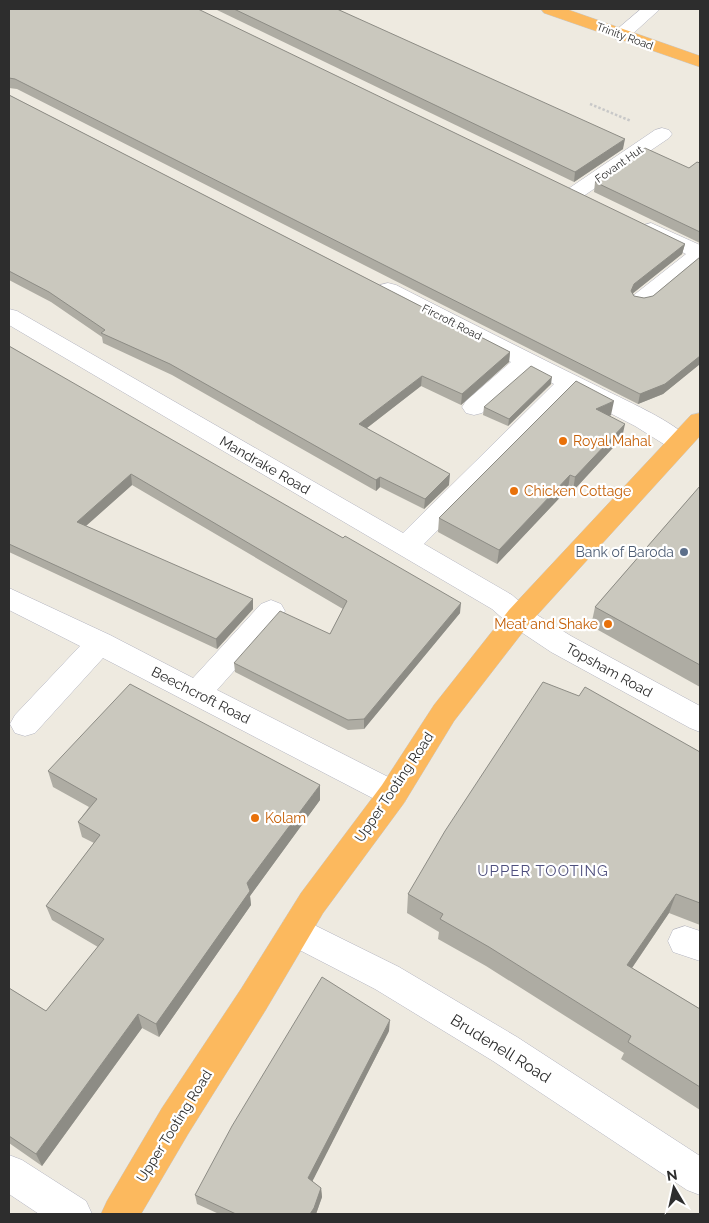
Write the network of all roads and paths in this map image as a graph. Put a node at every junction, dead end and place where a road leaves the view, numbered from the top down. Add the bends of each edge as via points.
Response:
1 (550, 9) edge
2 (651, 9) edge
3 (621, 36) junction
4 (700, 62) edge
5 (590, 104) dead end
6 (662, 134) joint
7 (575, 193) edge
8 (635, 222) edge
9 (700, 254) edge
10 (371, 281) edge
11 (642, 300) edge
12 (9, 316) edge
13 (527, 361) junction
14 (571, 382) junction
15 (474, 407) dead end
16 (700, 421) edge
17 (679, 442) junction
18 (406, 546) junction
19 (9, 598) edge
20 (271, 611) dead end
21 (520, 617) junction
22 (100, 644) junction
23 (197, 693) junction
24 (700, 720) edge
25 (25, 724) dead end
26 (393, 794) junction
27 (296, 931) junction
28 (9, 1173) edge
29 (700, 1177) edge
30 (73, 1214) edge
31 (120, 1214) edge

1 - 3 highway, Trinity Road
2 - 3 street
3 - 4 highway, Trinity Road
5 - 6 path
6 - 7 street, Fovant Hut
8 - 9 street
9 - 11 street
10 - 13 street, Fircroft Road
12 - 18 street, Mandrake Road
13 - 14 street, Fircroft Road
13 - 15 street
14 - 17 street, Fircroft Road
14 - 18 street
16 - 17 highway, Upper Tooting Road
17 - 21 highway, Upper Tooting Road
18 - 21 street, Mandrake Road via 502,602
19 - 22 street, Beechcroft Road
20 - 23 street
21 - 24 street, Topsham Road via 561,644
21 - 26 highway, Upper Tooting Road via 444,713
22 - 23 street, Beechcroft Road
22 - 25 street
23 - 26 street, Beechcroft Road
26 - 27 highway, Upper Tooting Road via 312,903
27 - 29 street, Brudenell Road via 388,978 505,1049
27 - 31 highway, Upper Tooting Road
28 - 30 street

